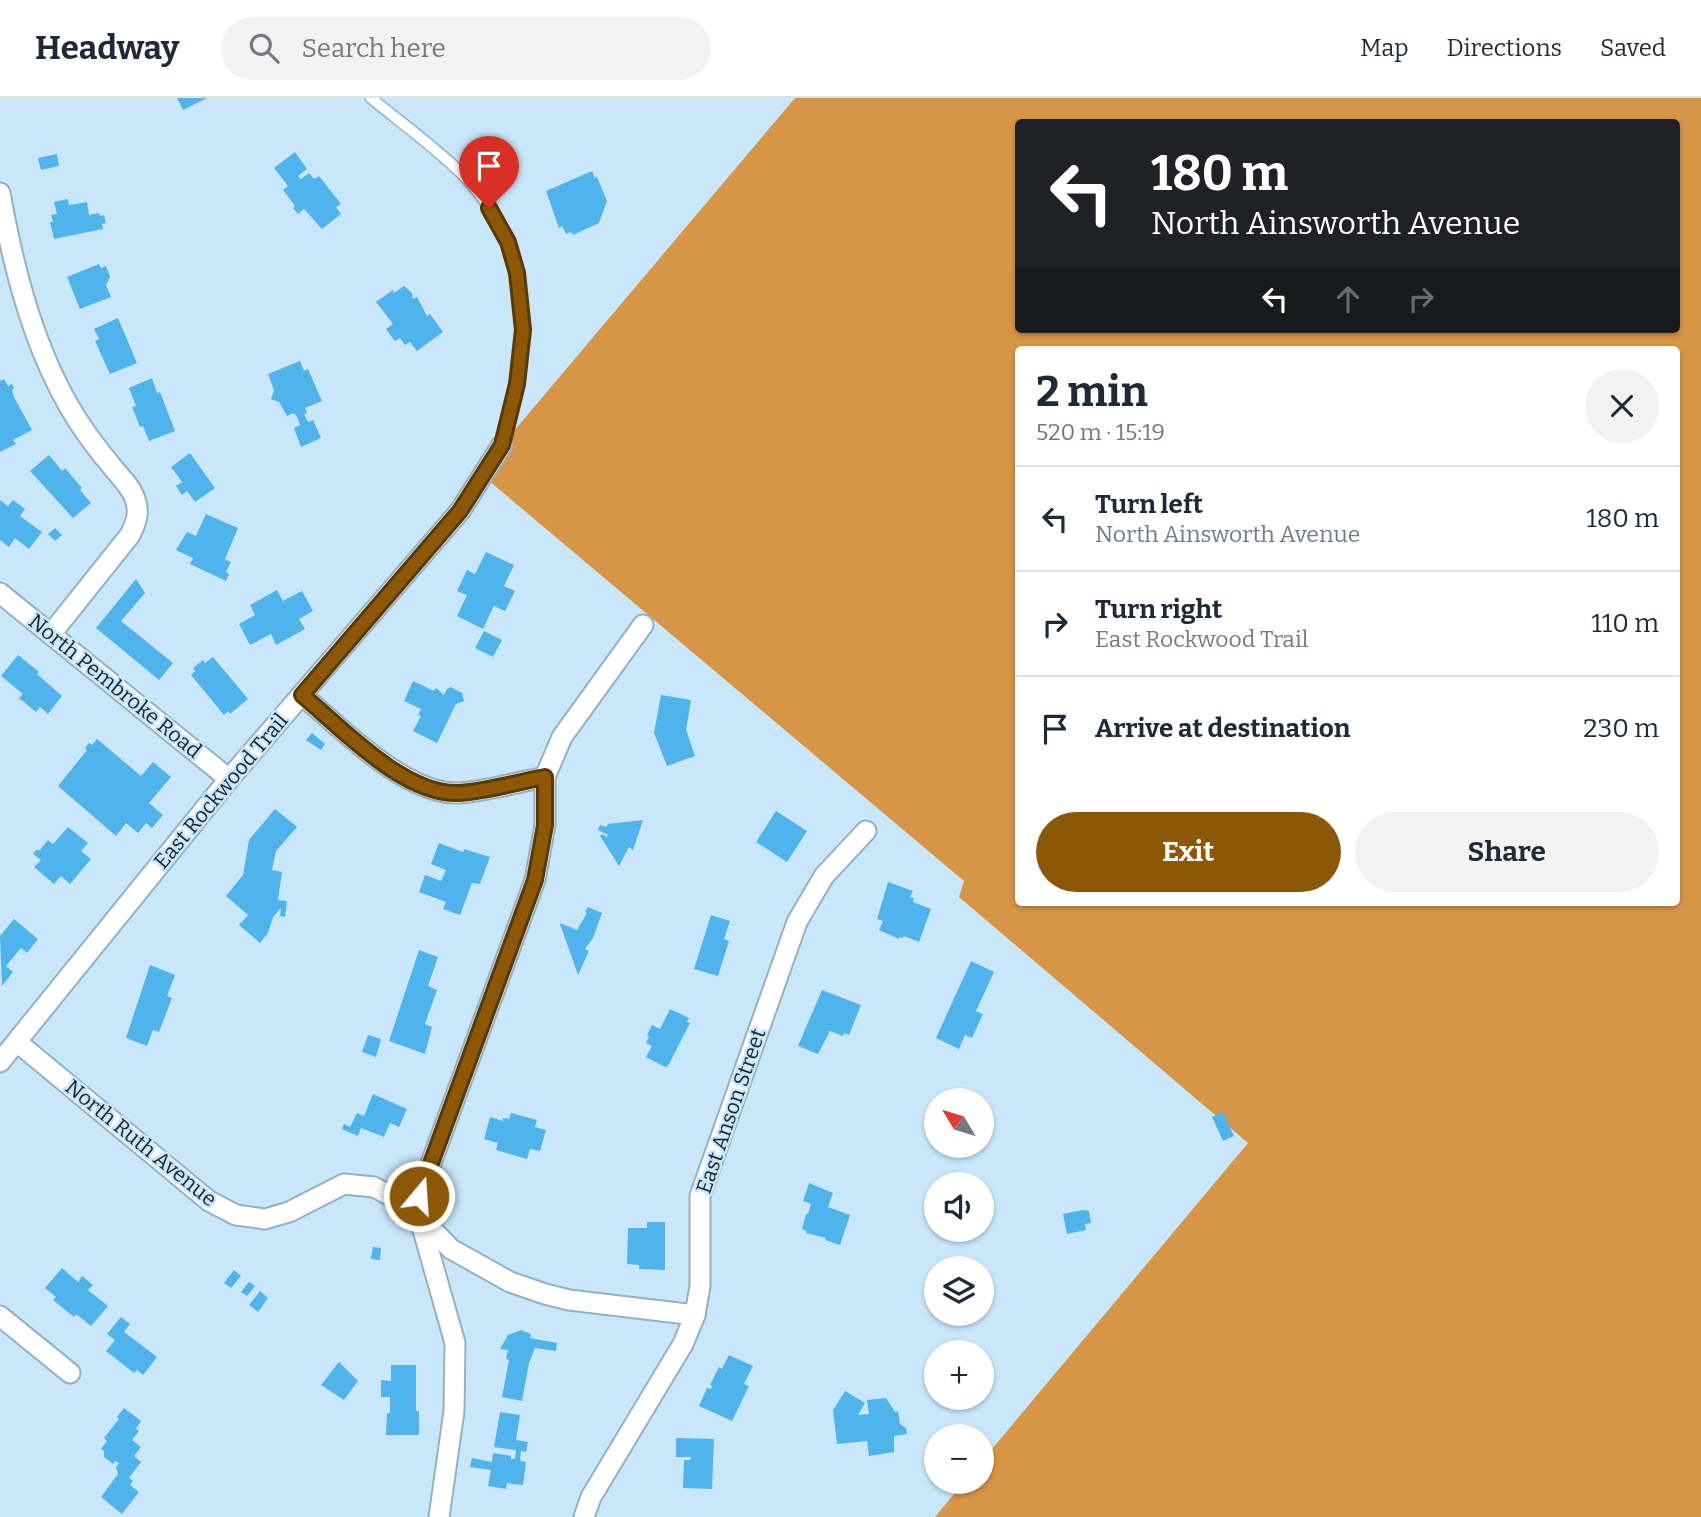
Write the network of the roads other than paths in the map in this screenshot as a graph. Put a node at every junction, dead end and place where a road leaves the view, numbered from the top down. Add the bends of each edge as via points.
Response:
1 (371, 98) edge
2 (0, 193) edge
3 (502, 445) joint
4 (0, 593) edge
5 (643, 625) dead end
6 (51, 634) junction
7 (302, 695) junction
8 (545, 777) junction
9 (229, 779) junction
10 (866, 831) dead end
11 (17, 1042) junction
12 (0, 1062) edge
13 (419, 1216) junction
14 (695, 1315) junction
15 (0, 1316) edge
16 (70, 1373) dead end
17 (439, 1517) edge
18 (584, 1517) edge

1 - 3 lane, East Rockwood Trail via 462,173 481,195 508,242 517,273 523,330 517,384
2 - 6 street via 10,249 54,377 93,443 130,488 138,511 130,535
3 - 7 street, East Rockwood Trail via 460,511
4 - 6 street, North Pembroke Road
5 - 8 street via 562,737
6 - 9 street, North Pembroke Road
7 - 8 street via 388,768 419,785 458,793
7 - 9 street, East Rockwood Trail
8 - 13 street via 545,825 535,880 424,1179
9 - 11 street, East Rockwood Trail
10 - 14 street, East Anson Street via 824,876 797,922 751,1050 700,1196 700,1286
11 - 12 street, East Rockwood Trail
11 - 13 street, North Ruth Avenue via 209,1202 236,1215 265,1219 344,1184 374,1187
13 - 14 street, North Ruth Avenue via 450,1249 510,1282 569,1300
13 - 17 street via 455,1343 454,1411
14 - 18 street, East Anson Street via 683,1345 591,1497
15 - 16 street

